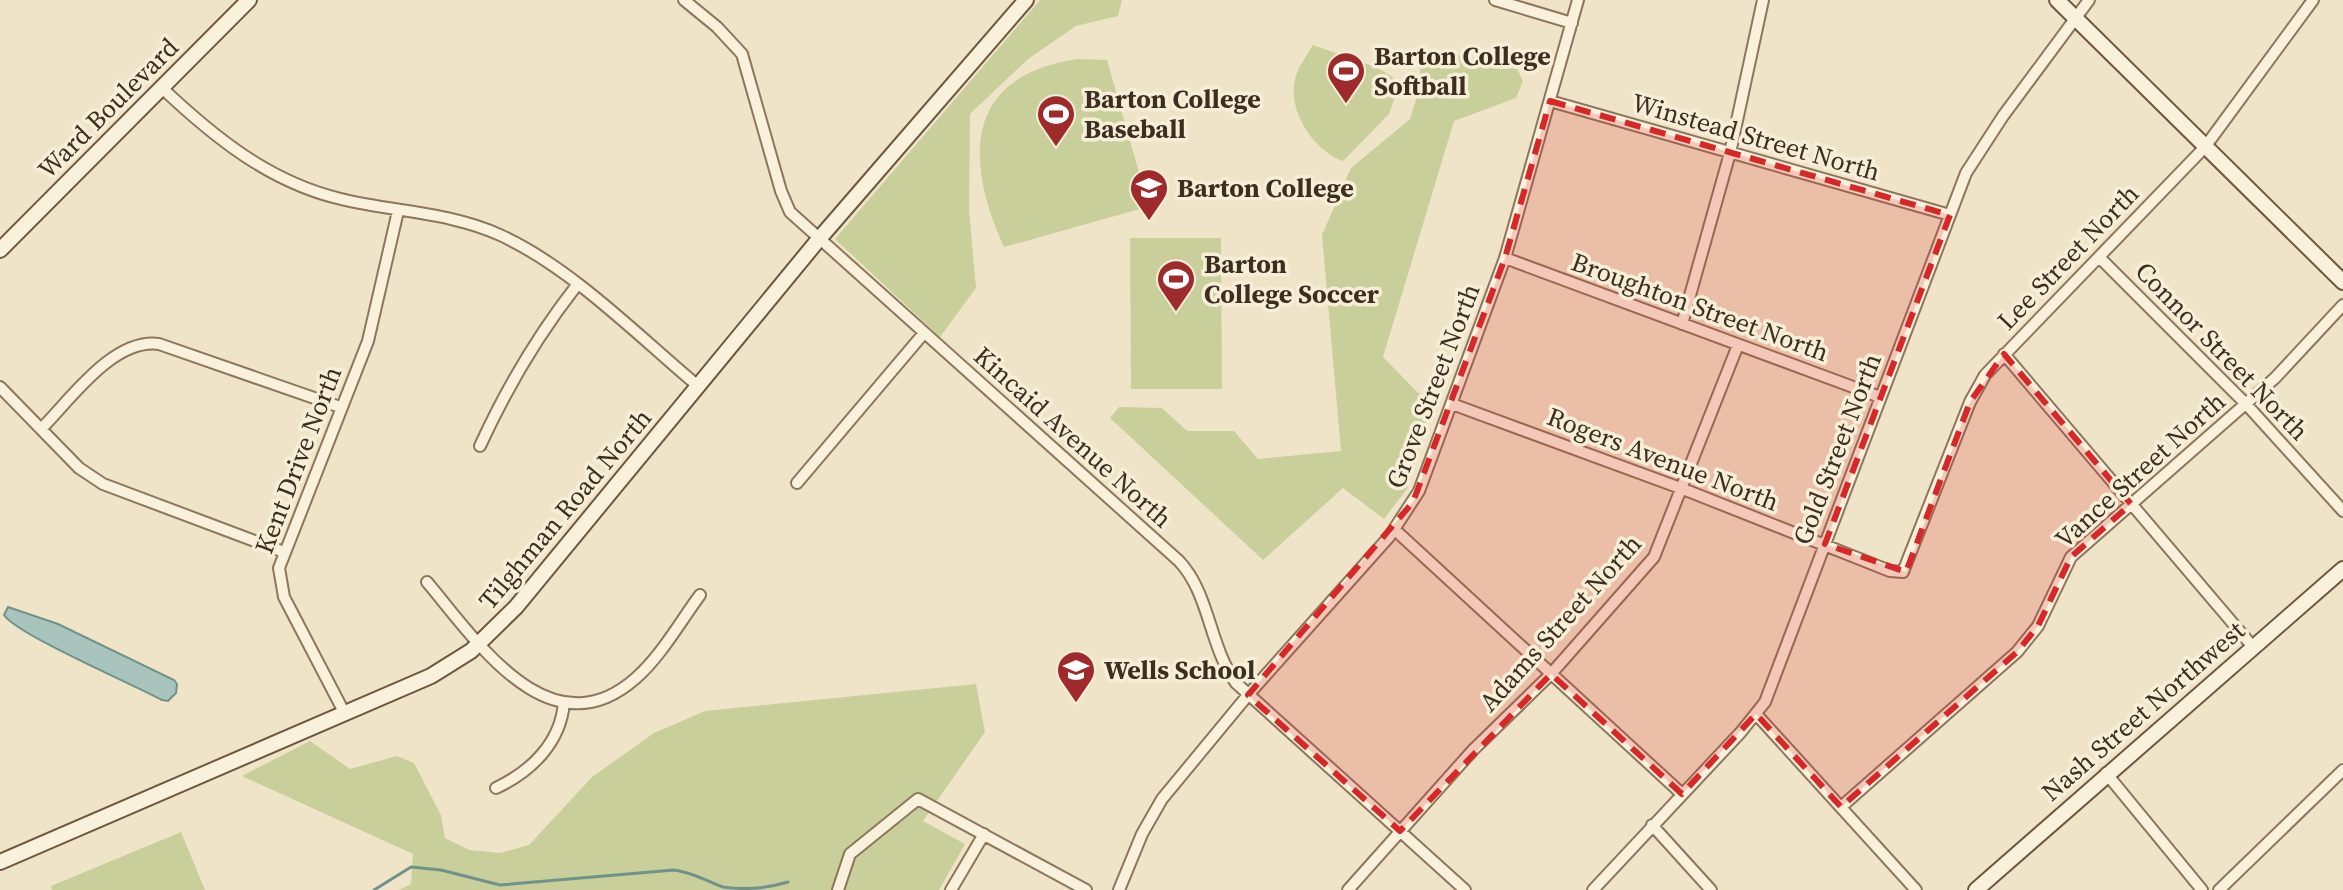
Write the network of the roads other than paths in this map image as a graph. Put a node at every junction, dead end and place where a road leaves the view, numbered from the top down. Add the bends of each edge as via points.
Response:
1 (249, 0) edge
2 (684, 0) edge
3 (1026, 0) edge
4 (1495, 0) edge
5 (1578, 0) edge
6 (1763, 0) edge
7 (2057, 0) edge
8 (2089, 0) edge
9 (2313, 0) edge
10 (2076, 18) junction
11 (1572, 23) junction
12 (162, 88) junction
13 (1550, 101) junction
14 (2205, 147) junction
15 (1730, 153) junction
16 (398, 211) junction
17 (1950, 215) junction
18 (819, 239) junction
19 (0, 250) edge
20 (1505, 258) junction
21 (2100, 258) junction
22 (2343, 282) edge
23 (577, 285) junction
24 (2343, 305) edge
25 (1682, 324) junction
26 (924, 333) junction
27 (1738, 345) junction
28 (2004, 354) junction
29 (698, 386) junction
30 (0, 387) edge
31 (1880, 397) junction
32 (1452, 404) junction
33 (2246, 404) junction
34 (340, 407) junction
35 (41, 429) junction
36 (480, 446) dead end
37 (797, 483) dead end
38 (1683, 489) junction
39 (2131, 504) junction
40 (2343, 511) edge
41 (1394, 529) junction
42 (1825, 544) junction
43 (284, 552) junction
44 (2343, 569) edge
45 (1903, 572) joint
46 (427, 582) dead end
47 (700, 595) dead end
48 (479, 643) junction
49 (2253, 647) junction
50 (1551, 674) junction
51 (1248, 695) junction
52 (564, 702) junction
53 (345, 714) junction
54 (1756, 714) junction
55 (2343, 770) edge
56 (2106, 773) junction
57 (496, 788) dead end
58 (1682, 794) junction
59 (1841, 807) junction
60 (1652, 825) junction
61 (1400, 831) junction
62 (984, 834) junction
63 (0, 862) edge
64 (838, 890) edge
65 (951, 890) edge
66 (1086, 890) edge
67 (1119, 890) edge
68 (1348, 890) edge
69 (1465, 890) edge
70 (1593, 890) edge
71 (1711, 890) edge
72 (1916, 890) edge
73 (1976, 890) edge
74 (2202, 890) edge
75 (2219, 890) edge

1 - 12 street, Ward Boulevard
2 - 18 street, Kincaid Avenue North via 742,54 786,205
3 - 18 street, Tilghman Road North
4 - 11 street
5 - 11 street, Grove Street North
6 - 15 street
7 - 10 street
8 - 10 street, Gold Street North
9 - 14 street, Lee Street North
10 - 14 street
10 - 17 street, Gold Street North via 1980,150
11 - 13 street, Grove Street North
12 - 16 street via 253,163 315,191
12 - 19 street, Ward Boulevard
13 - 15 street, Winstead Street North
13 - 20 street, Grove Street North
14 - 21 street, Lee Street North
14 - 22 street
15 - 17 street, Winstead Street North
15 - 25 street
16 - 23 street via 469,222 527,248
16 - 34 street, Kent Drive North via 368,341
17 - 31 street, Gold Street North
18 - 26 street, Kincaid Avenue North
18 - 29 street, Tilghman Road North
20 - 25 street, Broughton Street North
20 - 32 street, Grove Street North
21 - 28 street, Lee Street North
21 - 33 street, Connor Street North
23 - 29 street
23 - 36 street via 539,334
24 - 33 street, Vance Street North
25 - 27 street, Broughton Street North
26 - 37 street
26 - 51 street, Kincaid Avenue North via 1191,574 1224,665
27 - 31 street, Broughton Street North
27 - 38 street, Adams Street North
28 - 39 street
28 - 45 street, Lee Street North via 1970,402
29 - 48 street, Tilghman Road North via 516,607
30 - 35 street
31 - 42 street, Gold Street North
32 - 38 street, Rogers Avenue North
32 - 41 street, Grove Street North via 1419,491
33 - 39 street, Vance Street North
33 - 40 street, Connor Street North
34 - 35 street via 159,344 144,344 120,352
34 - 43 street, Kent Drive North
35 - 43 street via 103,484
38 - 42 street, Rogers Avenue North
38 - 50 street, Adams Street North via 1654,557
39 - 49 street
39 - 59 street, Vance Street North via 2071,557 2038,626 2017,652
41 - 50 street
41 - 51 street, Grove Street North
42 - 45 street, Rogers Avenue North
42 - 54 street, Gold Street North via 1773,685
43 - 53 street, Kent Drive North via 279,568 282,591
44 - 49 street, Nash Street Northwest
46 - 48 street
47 - 52 street via 635,679 595,700
48 - 52 street via 525,688
48 - 53 street, Tilghman Road North via 431,676
49 - 56 street, Nash Street Northwest
50 - 58 street
50 - 61 street, Adams Street North
51 - 61 street, Kincaid Avenue North
51 - 67 street, Grove Street North via 1162,799
52 - 57 street via 559,728 544,752
53 - 63 street, Tilghman Road North
54 - 58 street, Gold Street North
54 - 59 street
55 - 75 street
56 - 73 street, Nash Street Northwest
56 - 74 street
58 - 60 street, Gold Street North
59 - 72 street
60 - 70 street, Gold Street North
60 - 71 street
61 - 68 street, Adams Street North
61 - 69 street, Kincaid Avenue North
62 - 64 street via 918,799 850,854
62 - 65 street
62 - 66 street

